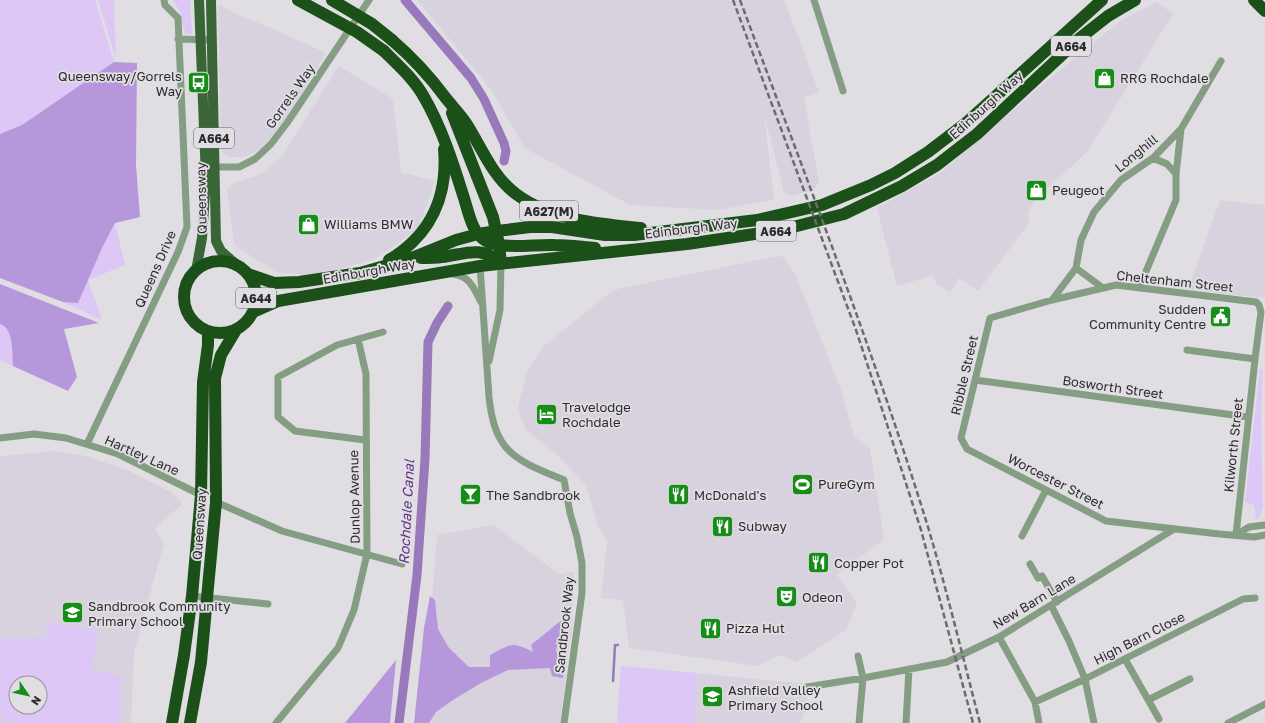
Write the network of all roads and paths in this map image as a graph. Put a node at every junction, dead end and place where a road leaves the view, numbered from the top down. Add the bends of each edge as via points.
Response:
1 (164, 0) edge
2 (200, 0) edge
3 (211, 0) edge
4 (298, 0) edge
5 (332, 0) edge
6 (369, 0) edge
7 (1102, 0) edge
8 (1135, 0) edge
9 (1254, 0) edge
10 (816, 1) edge
11 (1265, 11) edge
12 (178, 39) junction
13 (201, 40) junction
14 (212, 40) junction
15 (1221, 60) dead end
16 (843, 91) dead end
17 (444, 96) junction
18 (1181, 129) junction
19 (443, 140) junction
20 (1153, 158) junction
21 (210, 167) junction
22 (1176, 174) junction
23 (674, 230) junction
24 (497, 231) junction
25 (478, 234) junction
26 (499, 244) junction
27 (622, 251) junction
28 (479, 252) junction
29 (409, 258) junction
30 (501, 264) junction
31 (238, 266) junction
32 (480, 266) junction
33 (1076, 268) junction
34 (196, 271) junction
35 (360, 273) junction
36 (440, 273) junction
37 (248, 274) junction
38 (1103, 288) junction
39 (1139, 288) junction
40 (1052, 300) junction
41 (483, 306) junction
42 (253, 312) junction
43 (990, 318) joint
44 (236, 330) junction
45 (208, 332) junction
46 (383, 332) dead end
47 (358, 340) junction
48 (1187, 350) dead end
49 (1255, 359) junction
50 (488, 369) junction
51 (975, 380) junction
52 (1248, 417) junction
53 (0, 438) edge
54 (961, 438) joint
55 (365, 440) junction
56 (87, 444) junction
57 (1046, 490) junction
58 (201, 495) junction
59 (216, 502) junction
60 (1265, 525) edge
61 (1174, 529) junction
62 (1236, 535) junction
63 (1265, 535) edge
64 (1022, 536) dead end
65 (366, 554) junction
66 (402, 564) dead end
67 (1030, 564) dead end
68 (192, 596) junction
69 (207, 598) junction
70 (1255, 598) dead end
71 (268, 604) dead end
72 (1054, 604) junction
73 (999, 637) junction
74 (858, 656) dead end
75 (1125, 659) junction
76 (909, 669) junction
77 (863, 678) junction
78 (1085, 679) junction
79 (1190, 679) dead end
80 (807, 687) dead end
81 (1148, 700) junction
82 (1035, 702) junction
83 (1265, 704) edge
84 (1159, 719) dead end
85 (172, 723) edge
86 (190, 723) edge
87 (276, 723) edge
88 (564, 723) edge
89 (859, 723) edge
90 (906, 723) edge
91 (1039, 723) edge
92 (1094, 723) edge
93 (1228, 723) edge

1 - 12 street, Queens Drive via 178,18
2 - 13 main road, Queensway / A664
3 - 14 main road, Queensway / A664
4 - 19 highway, bridge via 357,32 384,51 404,70 424,96
5 - 17 highway, A627(M), bridge via 372,24 392,40 423,69
6 - 21 street, Gorrels Way via 271,144 255,159 239,167
7 - 23 highway, Edinburgh Way / A664 via 966,124 889,176 822,205 757,220
8 - 27 highway, Edinburgh Way / A664 via 1108,16 1080,38 977,134 937,165 902,186 844,214 789,228 688,244
9 - 11 highway
10 - 16 street
12 - 13 street
12 - 56 street, Queens Drive via 187,227 178,252
13 - 14 street
13 - 21 main road, Queensway / A664
14 - 21 main road, Queensway / A664
15 - 18 street, Longhill
17 - 23 highway, A627(M) via 465,122 495,173 505,185 529,203 562,216 628,227
17 - 24 highway, A627(M) via 458,126
18 - 20 street, Longhill
18 - 22 street
19 - 25 highway
19 - 35 highway via 444,181 434,213 421,233 402,252
20 - 22 street via 1167,164
20 - 33 street, Longhill via 1121,180 1094,212 1081,240
21 - 31 main road, Queensway / A664 via 216,241 221,251
21 - 34 main road, Queensway / A664
22 - 39 street via 1176,200
23 - 24 highway, Edinburgh Way / A664 via 634,235 605,235 552,227
24 - 25 highway, Edinburgh Way / A664
24 - 26 highway
25 - 26 highway via 486,241
25 - 28 highway
25 - 29 highway, Edinburgh Way / A664
26 - 27 highway via 555,245
26 - 30 highway
27 - 30 highway, Edinburgh Way / A664
28 - 29 highway, A664
28 - 30 highway
28 - 32 highway
29 - 35 highway, Edinburgh Way / A664
30 - 32 highway, Edinburgh Way / A664
30 - 50 street via 500,310
31 - 34 highway, A644 via 219,262 207,264
31 - 37 highway, A644
32 - 36 highway, Edinburgh Way / A664
32 - 41 street, Sandbrook Way
33 - 38 street
33 - 40 street
34 - 45 highway via 189,280 185,292 185,304 193,321
35 - 37 highway, Edinburgh Way / A664 via 305,282 274,283
36 - 41 street, Sandbrook Way via 467,279
36 - 42 highway, Edinburgh Way / A664 via 278,301
37 - 42 highway, A644 via 256,296
38 - 39 street, Cheltenham Street via 1116,285
38 - 40 street, Cheltenham Street
39 - 49 street, Cheltenham Street via 1256,302 1261,312
40 - 43 street, Cheltenham Street
41 - 50 street, Sandbrook Way
42 - 44 highway, A644
43 - 51 street, Ribble Street
44 - 45 highway via 224,333
44 - 59 highway, Queensway via 221,355 215,378
45 - 58 highway, Queensway via 203,382
46 - 47 street, Dunlop Avenue
47 - 55 street, Dunlop Avenue via 366,374
47 - 55 street, Dunlop Avenue via 337,345 278,377 278,417 295,431
48 - 49 street
49 - 52 street, Kilworth Street
50 - 88 street, Sandbrook Way via 491,414 503,444 514,456 528,465 564,480 577,537 582,563 582,594
51 - 52 street, Bosworth Street
51 - 54 street, Ribble Street
52 - 62 street, Kilworth Street
53 - 56 street, Hartley Lane via 34,434 66,438
54 - 57 street, Worcester Street via 967,449
55 - 65 street, Dunlop Avenue
56 - 58 street, Hartley Lane via 118,454
57 - 61 street, Worcester Street via 1106,521
57 - 64 street
58 - 68 highway, Queensway
59 - 65 street via 282,531
59 - 69 highway, Queensway
60 - 62 street via 1249,527
61 - 62 street
61 - 72 street, New Barn Lane
62 - 63 street
65 - 66 street
65 - 87 street, Dunlop Avenue via 354,610 338,648
67 - 72 street via 1038,578 1042,576
68 - 69 street
68 - 85 highway, Queensway
69 - 71 street
69 - 86 highway, Queensway via 201,662
70 - 75 street, High Barn Close via 1243,599
72 - 73 street, New Barn Lane
72 - 78 street
73 - 76 street, New Barn Lane via 947,662
73 - 82 street
74 - 77 street
75 - 78 street, High Barn Close
75 - 81 street
76 - 77 street, New Barn Lane
76 - 90 street
77 - 80 street, New Barn Lane
77 - 89 street
78 - 82 street, High Barn Close
78 - 92 street
79 - 81 street
81 - 84 street
82 - 91 street
83 - 93 street

